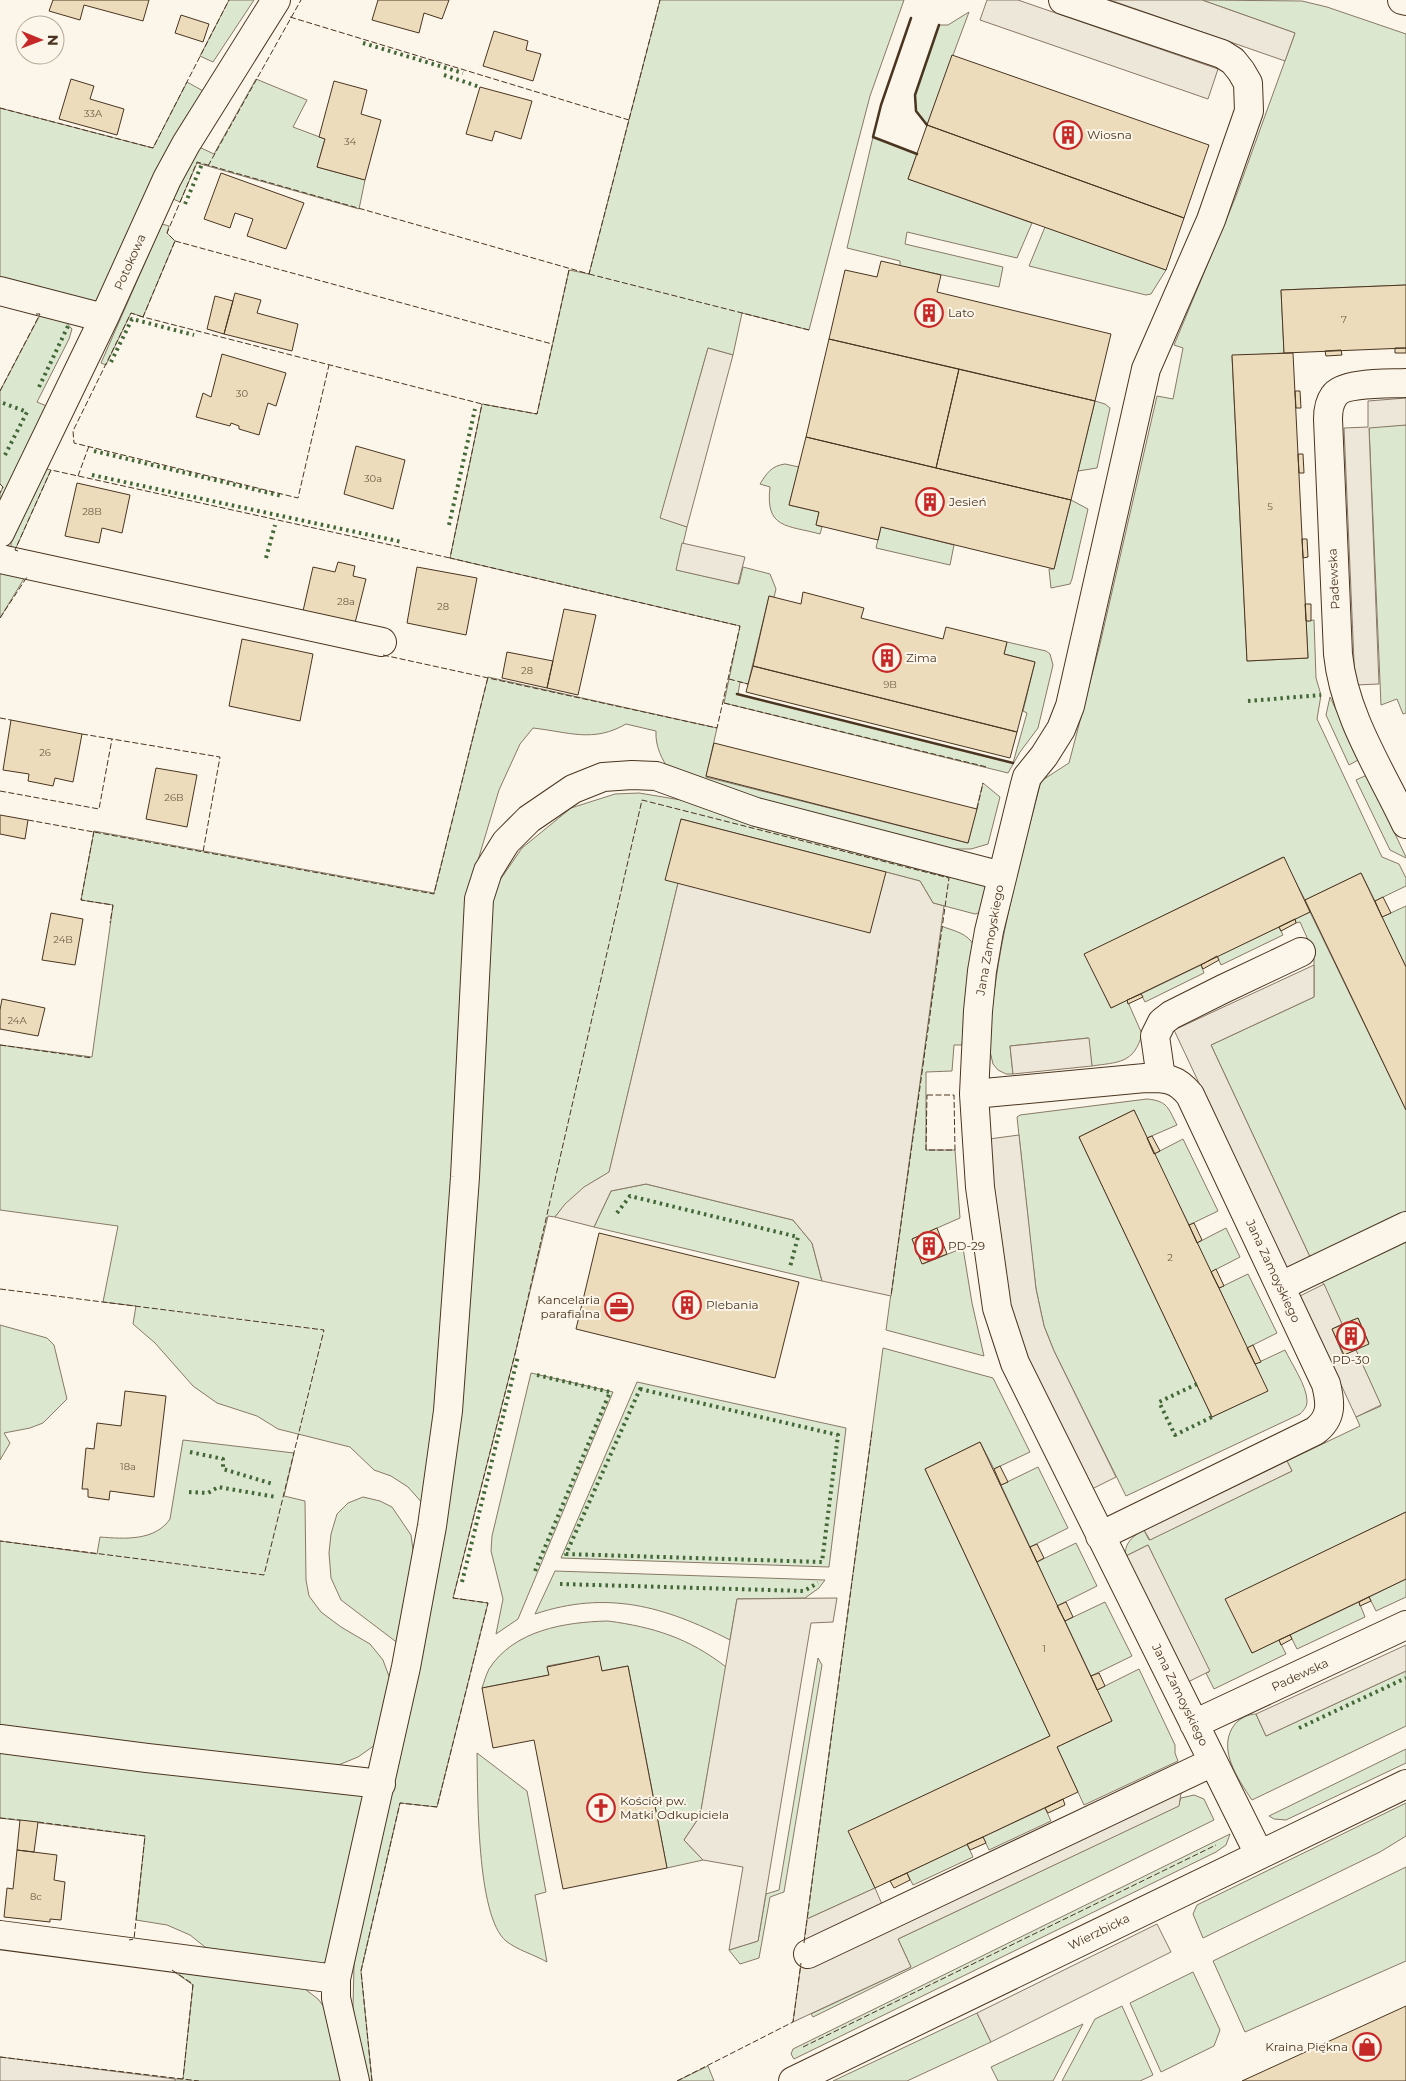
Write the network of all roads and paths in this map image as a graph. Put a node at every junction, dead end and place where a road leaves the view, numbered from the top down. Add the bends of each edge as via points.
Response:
1 (276, 0) edge
2 (1063, 0) edge
3 (1402, 0) edge
4 (1406, 1) edge
5 (0, 291) edge
6 (104, 318) junction
7 (1406, 383) edge
8 (0, 533) edge
9 (0, 559) edge
10 (382, 642) dead end
11 (1406, 824) edge
12 (1002, 876) junction
13 (1301, 952) dead end
14 (1161, 1078) junction
15 (974, 1094) junction
16 (1406, 1226) edge
17 (1281, 1286) junction
18 (1100, 1536) junction
19 (1406, 1625) edge
20 (1194, 1724) junction
21 (0, 1739) edge
22 (1213, 1762) junction
23 (381, 1784) junction
24 (1406, 1784) edge
25 (1260, 1854) junction
26 (0, 1935) edge
27 (808, 1954) dead end
28 (336, 1979) junction
29 (355, 2081) edge
30 (793, 2081) edge

1 - 6 street, Potokowa via 186,144
2 - 12 street, Jana Zamoyskiego via 1222,54 1233,61 1248,83 1249,111 1211,220 1146,369 1070,706 1061,729 1027,777
3 - 4 street
5 - 6 street
6 - 8 street, Potokowa
7 - 11 street, Padewska via 1343,389 1334,395 1328,419 1340,679 1355,719
9 - 10 street
12 - 15 street, Jana Zamoyskiego via 982,971
12 - 23 street via 756,812 656,776 603,777 573,789 529,819 506,842 488,871 479,899 465,1177 448,1411 432,1526
13 - 14 street via 1162,1022 1155,1036
14 - 15 street, Jana Zamoyskiego
14 - 17 street, Jana Zamoyskiego via 1173,1080 1190,1095
15 - 18 street, Jana Zamoyskiego via 980,1187 996,1308 1032,1400
16 - 17 street
17 - 18 street, Jana Zamoyskiego via 1326,1384 1330,1398 1324,1424
18 - 20 street, Jana Zamoyskiego
19 - 20 street, Padewska
20 - 22 street, Jana Zamoyskiego
21 - 23 street
22 - 25 street, Jana Zamoyskiego
22 - 27 street
23 - 28 street
24 - 25 street, Wierzbicka
25 - 30 street, Wierzbicka
26 - 28 street
28 - 29 street via 336,1998

